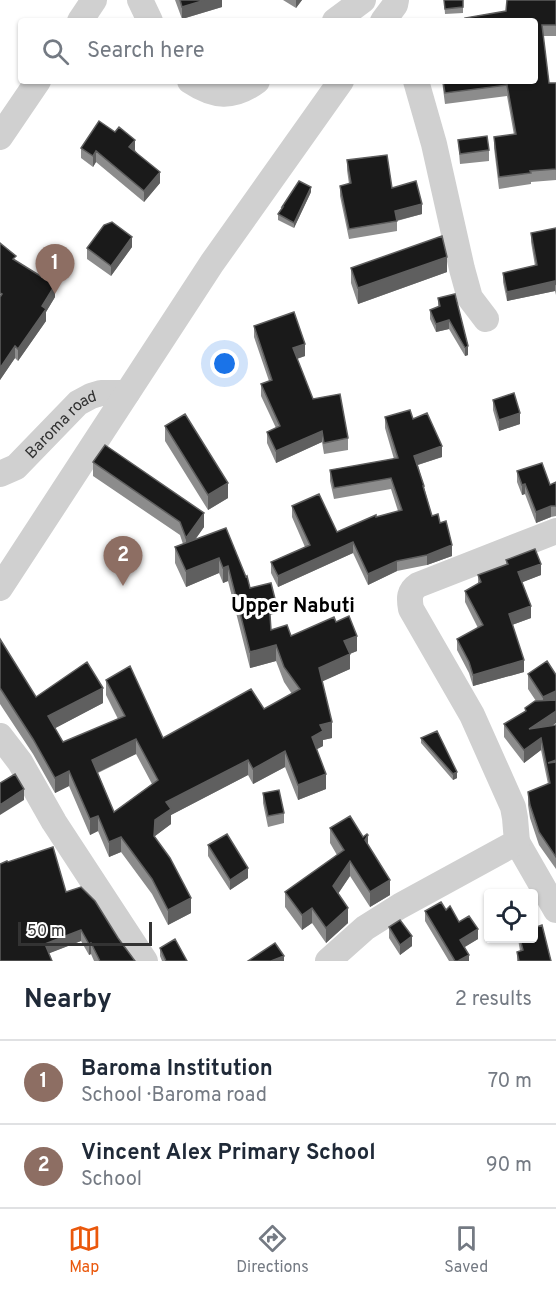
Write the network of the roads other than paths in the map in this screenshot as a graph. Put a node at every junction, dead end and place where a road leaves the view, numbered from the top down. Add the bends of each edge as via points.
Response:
1 (141, 0) edge
2 (363, 0) edge
3 (149, 18) edge
4 (339, 18) edge
5 (37, 84) edge
6 (194, 84) edge
7 (253, 84) edge
8 (339, 84) edge
9 (417, 84) edge
10 (0, 136) edge
11 (486, 319) dead end
12 (127, 393) junction
13 (0, 474) edge
14 (556, 531) edge
15 (0, 588) edge
16 (0, 736) edge
17 (516, 842) junction
18 (556, 910) edge
19 (145, 961) edge
20 (328, 961) edge

1 - 3 street
2 - 4 street
5 - 10 street
6 - 7 street via 215,94 233,93
8 - 12 street via 212,263
9 - 11 street via 470,298
12 - 13 street, Baroma road via 101,393 78,403 16,467
12 - 15 street
14 - 17 street via 418,585 409,599 411,609 472,715 513,807
16 - 19 street
17 - 18 street
17 - 20 street via 382,917

